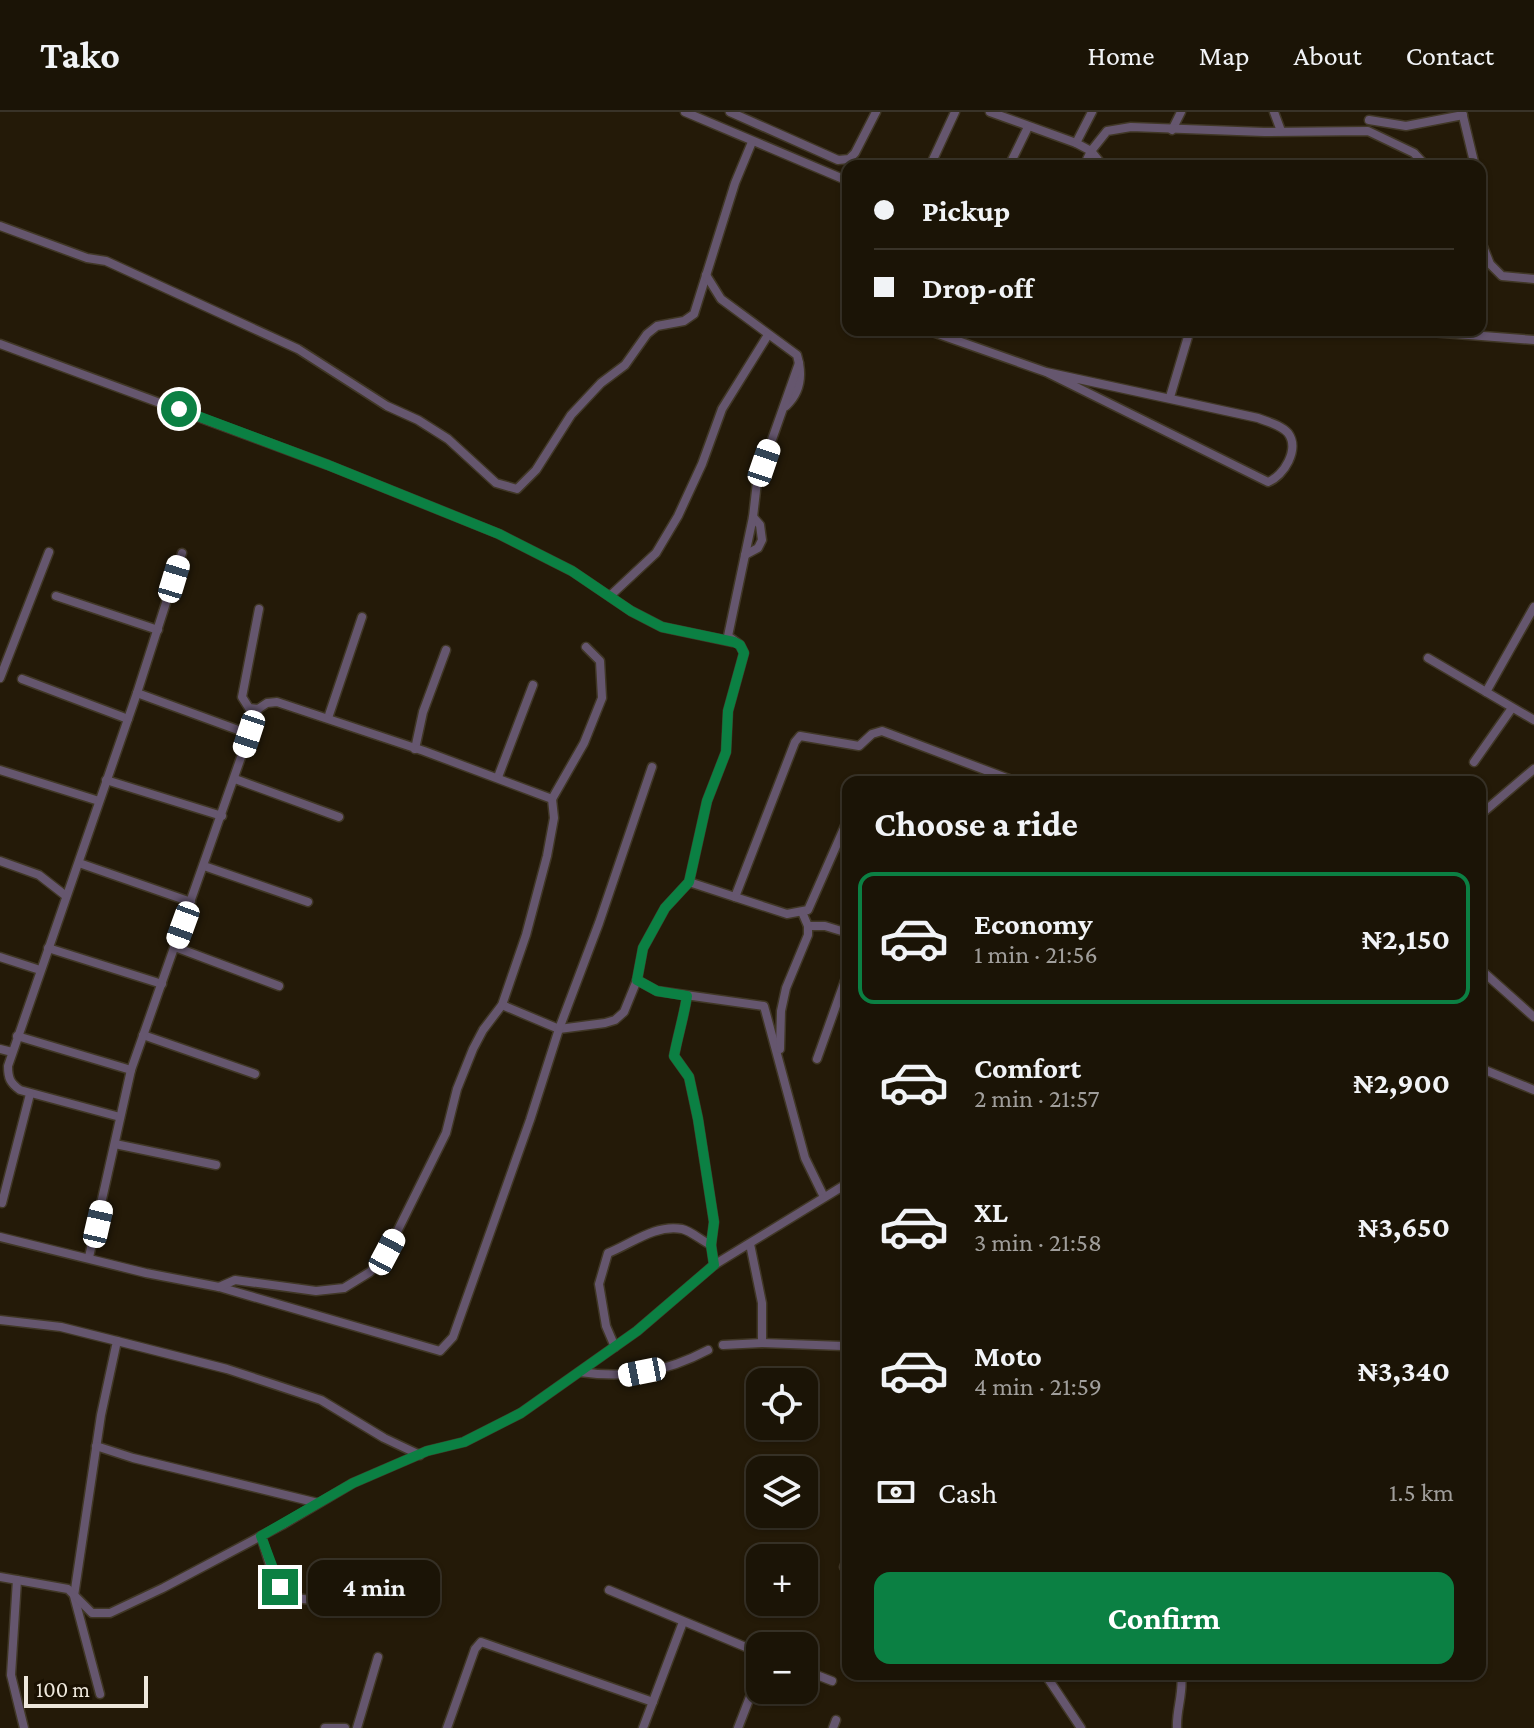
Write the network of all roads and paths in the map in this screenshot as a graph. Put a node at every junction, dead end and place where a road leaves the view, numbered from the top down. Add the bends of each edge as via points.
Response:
1 (685, 112) edge
2 (730, 112) edge
3 (876, 112) edge
4 (955, 112) edge
5 (990, 112) edge
6 (1092, 112) edge
7 (1181, 112) edge
8 (1274, 112) edge
9 (1462, 114) edge
10 (1013, 116) edge
11 (1369, 116) edge
12 (1028, 127) junction
13 (1172, 130) junction
14 (1281, 131) junction
15 (1368, 131) junction
16 (752, 142) junction
17 (1076, 143) junction
18 (1091, 151) junction
19 (933, 160) edge
20 (1012, 160) edge
21 (1087, 160) edge
22 (1098, 160) edge
23 (1420, 160) edge
24 (1474, 160) edge
25 (842, 179) edge
26 (0, 226) edge
27 (1486, 254) edge
28 (706, 275) junction
29 (1534, 279) edge
30 (768, 335) junction
31 (944, 336) edge
32 (1188, 336) edge
33 (1482, 336) edge
34 (1534, 340) edge
35 (0, 344) edge
36 (1046, 372) junction
37 (1170, 397) junction
38 (753, 517) junction
39 (49, 552) dead end
40 (182, 553) dead end
41 (745, 555) junction
42 (611, 595) junction
43 (56, 596) dead end
44 (1534, 608) edge
45 (259, 609) dead end
46 (362, 617) dead end
47 (158, 630) junction
48 (734, 642) junction
49 (586, 647) dead end
50 (446, 650) dead end
51 (1428, 658) dead end
52 (0, 678) edge
53 (22, 679) dead end
54 (533, 685) dead end
55 (1486, 692) junction
56 (137, 693) junction
57 (1512, 708) junction
58 (258, 709) junction
59 (328, 718) junction
60 (128, 719) junction
61 (1534, 720) edge
62 (249, 734) junction
63 (415, 749) junction
64 (1474, 762) dead end
65 (652, 767) dead end
66 (1534, 769) edge
67 (0, 770) edge
68 (1001, 776) edge
69 (498, 777) junction
70 (235, 779) junction
71 (106, 780) junction
72 (552, 799) junction
73 (99, 801) junction
74 (1486, 810) edge
75 (222, 816) junction
76 (339, 817) dead end
77 (842, 833) edge
78 (0, 861) edge
79 (79, 863) junction
80 (204, 866) junction
81 (689, 882) junction
82 (66, 896) junction
83 (735, 897) junction
84 (191, 902) junction
85 (308, 902) dead end
86 (802, 912) junction
87 (808, 926) junction
88 (842, 931) edge
89 (175, 947) junction
90 (48, 948) junction
91 (0, 957) edge
92 (40, 970) junction
93 (1486, 974) edge
94 (637, 980) junction
95 (162, 984) junction
96 (279, 986) dead end
97 (842, 989) edge
98 (687, 996) junction
99 (502, 1005) junction
100 (1534, 1017) edge
101 (559, 1029) junction
102 (143, 1035) junction
103 (17, 1036) junction
104 (0, 1049) edge
105 (12, 1052) junction
106 (817, 1059) dead end
107 (780, 1065) junction
108 (131, 1070) junction
109 (1486, 1070) edge
110 (255, 1074) dead end
111 (1534, 1090) edge
112 (30, 1094) junction
113 (120, 1117) junction
114 (115, 1144) junction
115 (216, 1165) dead end
116 (842, 1186) edge
117 (824, 1197) junction
118 (2, 1203) edge
119 (0, 1237) edge
120 (750, 1244) junction
121 (711, 1245) junction
122 (89, 1257) junction
123 (714, 1265) junction
124 (219, 1287) junction
125 (0, 1320) edge
126 (117, 1341) junction
127 (762, 1343) junction
128 (723, 1345) dead end
129 (842, 1346) edge
130 (615, 1347) junction
131 (708, 1350) dead end
132 (580, 1372) junction
133 (96, 1446) junction
134 (420, 1455) junction
135 (319, 1503) junction
136 (261, 1536) junction
137 (0, 1577) edge
138 (17, 1580) junction
139 (609, 1590) dead end
140 (329, 1595) dead end
141 (74, 1596) junction
142 (683, 1622) junction
143 (746, 1647) edge
144 (378, 1657) dead end
145 (0, 1673) edge
146 (11, 1675) junction
147 (818, 1676) edge
148 (1049, 1680) edge
149 (1182, 1680) edge
150 (832, 1681) dead end
151 (100, 1694) dead end
152 (653, 1702) junction
153 (747, 1704) edge
154 (24, 1728) edge
155 (325, 1728) edge
156 (345, 1728) edge
157 (357, 1728) edge
158 (447, 1728) edge
159 (643, 1728) edge
160 (738, 1728) edge
161 (1081, 1728) edge
162 (1177, 1728) edge

1 - 16 street
2 - 3 street via 838,160 855,153
4 - 19 street
5 - 10 street
6 - 17 street
7 - 13 street
8 - 14 street
9 - 11 street via 1406,126
9 - 24 street
10 - 12 street
11 - 15 street
12 - 17 street
12 - 20 street
13 - 14 street
13 - 18 street via 1107,131
14 - 15 street
15 - 23 street
16 - 25 street
16 - 28 street
17 - 18 street
18 - 21 street
18 - 22 street
26 - 28 street via 106,261 298,349 448,439 496,483 517,489 536,470 571,415 625,365 647,334 694,314
27 - 29 street via 1502,276
28 - 30 street via 721,299
30 - 38 street via 797,355 799,363 757,482
30 - 42 street via 722,409 702,464 656,553
31 - 36 street
32 - 37 street
33 - 34 street
35 - 42 street via 315,459 499,534
36 - 37 street
36 - 37 street via 1258,478 1268,482 1281,475 1292,450 1281,427
38 - 41 street
38 - 41 street via 762,540
39 - 52 street
40 - 47 street
41 - 48 street via 728,636
42 - 48 street via 662,627
43 - 47 street
44 - 55 street
45 - 58 street via 242,697 249,708
46 - 59 street
47 - 56 street
48 - 81 street via 744,653 743,664 728,711 726,752 707,801
49 - 72 street via 600,661 602,698
50 - 63 street
51 - 55 street
53 - 60 street
54 - 69 street
55 - 57 street
56 - 60 street
56 - 62 street
57 - 61 street
57 - 64 street
58 - 59 street via 277,702
58 - 62 street
59 - 63 street
60 - 71 street
62 - 70 street
63 - 69 street
65 - 101 street
66 - 74 street
67 - 73 street
68 - 83 street via 882,731 859,746 800,736
69 - 72 street
70 - 75 street
70 - 76 street
71 - 73 street
71 - 75 street
72 - 99 street via 547,856
73 - 79 street
75 - 80 street
77 - 86 street via 808,910
78 - 82 street via 39,875
79 - 82 street
79 - 84 street
80 - 84 street
80 - 85 street
81 - 83 street
81 - 94 street via 665,908 643,948
82 - 90 street
83 - 86 street via 787,914
84 - 89 street
86 - 87 street
87 - 88 street
87 - 107 street via 781,1011
89 - 95 street
89 - 96 street
90 - 92 street
90 - 95 street
91 - 92 street
92 - 103 street
93 - 100 street
94 - 98 street via 657,991
94 - 101 street via 624,1012 615,1020
95 - 102 street
97 - 106 street
98 - 107 street via 764,1006
98 - 121 street via 674,1056 689,1077 698,1119 715,1229
99 - 101 street
99 - 124 street via 473,1049 446,1133 400,1227 370,1272 344,1288 316,1291 235,1280
101 - 124 street via 448,1345 440,1351
102 - 108 street
102 - 110 street
103 - 105 street
103 - 108 street
104 - 105 street
105 - 112 street via 8,1077
107 - 117 street via 805,1158
108 - 113 street
109 - 111 street
112 - 113 street
112 - 118 street
113 - 114 street
114 - 115 street
114 - 122 street
116 - 117 street
117 - 120 street
119 - 122 street
120 - 123 street
120 - 127 street via 762,1303
121 - 123 street
121 - 130 street via 682,1229 668,1229 628,1240 608,1253 599,1284
122 - 124 street
123 - 130 street
125 - 126 street
126 - 133 street
126 - 134 street via 321,1400
127 - 128 street
127 - 129 street
130 - 132 street
131 - 132 street via 678,1365 620,1376
132 - 134 street via 521,1413 464,1442
133 - 135 street
133 - 141 street
134 - 135 street
135 - 136 street
136 - 140 street via 287,1597 320,1601
136 - 141 street via 110,1613 92,1613
137 - 138 street
138 - 141 street via 68,1589
138 - 146 street
139 - 142 street
141 - 151 street
142 - 143 street
142 - 152 street
144 - 157 street
145 - 146 street
146 - 154 street
147 - 150 street
148 - 161 street
149 - 162 street
152 - 158 street via 481,1642
152 - 159 street
153 - 160 street
155 - 156 street

